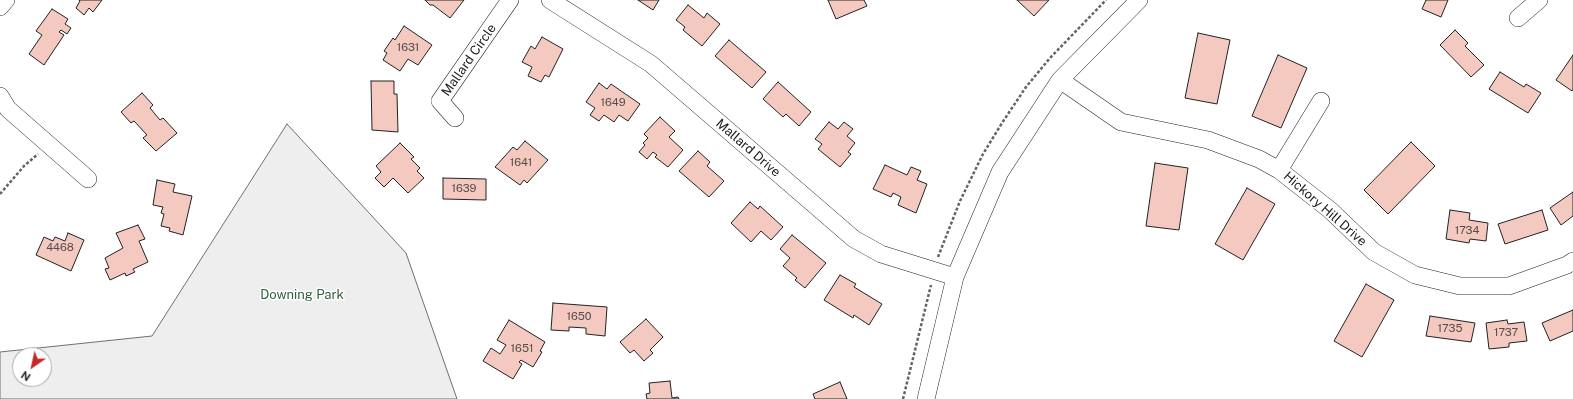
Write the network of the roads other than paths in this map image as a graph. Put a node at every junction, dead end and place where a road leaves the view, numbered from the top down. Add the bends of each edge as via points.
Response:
1 (6, 0) edge
2 (510, 0) edge
3 (550, 0) edge
4 (1139, 0) edge
5 (1539, 0) edge
6 (0, 7) edge
7 (1518, 18) dead end
8 (1060, 80) junction
9 (0, 96) edge
10 (1321, 101) dead end
11 (455, 118) dead end
12 (1279, 170) junction
13 (88, 179) dead end
14 (1573, 261) edge
15 (955, 277) junction
16 (926, 399) edge

1 - 6 street
2 - 11 street, Mallard Circle via 440,101
3 - 15 street, Mallard Drive via 651,64 854,239 882,254
4 - 8 street
5 - 7 street
8 - 12 street, Hickory Hill Drive via 1121,122 1208,140
8 - 15 street via 1000,172
9 - 13 street via 8,109
10 - 12 street
12 - 14 street, Hickory Hill Drive via 1330,210 1374,252 1415,275 1460,286 1509,286
15 - 16 street

